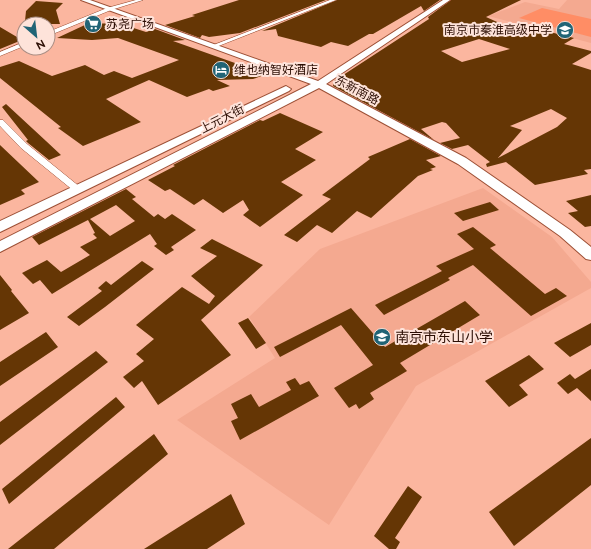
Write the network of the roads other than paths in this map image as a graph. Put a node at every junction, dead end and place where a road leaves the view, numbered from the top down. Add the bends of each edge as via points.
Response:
1 (74, 0) edge
2 (84, 0) edge
3 (141, 0) edge
4 (334, 0) edge
5 (437, 0) edge
6 (447, 0) edge
7 (106, 10) junction
8 (56, 31) edge
9 (214, 46) junction
10 (16, 47) edge
11 (0, 54) edge
12 (308, 83) junction
13 (0, 122) edge
14 (77, 189) junction
15 (0, 227) edge
16 (0, 246) edge
17 (591, 256) edge

1 - 7 main road, 东新南路
2 - 7 main road, 东新南路
3 - 7 street
4 - 9 street
5 - 12 main road, 上元大街
6 - 12 main road, 上元大街
7 - 8 street
7 - 9 main road, 东新南路
7 - 12 main road, 东新南路
9 - 12 main road, 东新南路
10 - 11 street
12 - 14 main road, 上元大街
12 - 16 main road, 上元大街
12 - 17 main road, 东新南路 via 462,161 565,233
13 - 14 street via 24,146
14 - 15 main road, 上元大街

